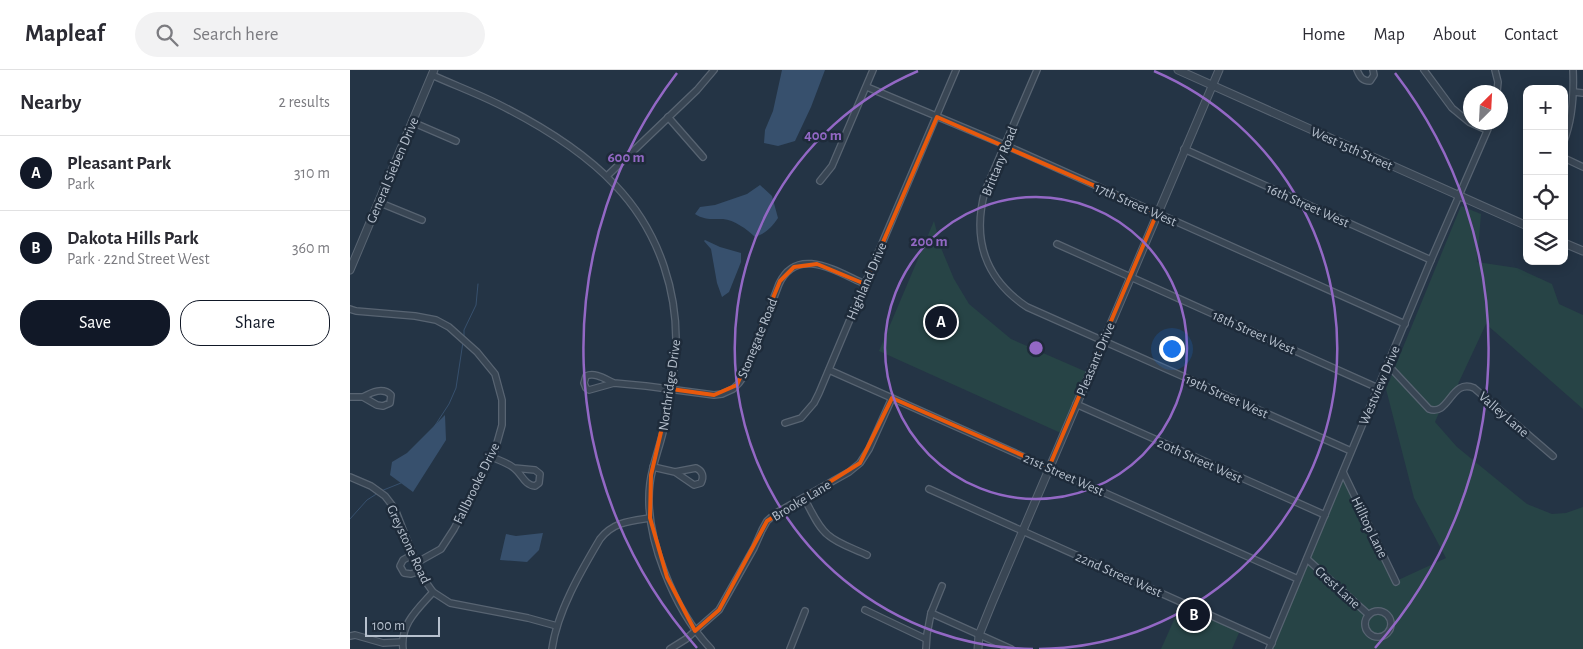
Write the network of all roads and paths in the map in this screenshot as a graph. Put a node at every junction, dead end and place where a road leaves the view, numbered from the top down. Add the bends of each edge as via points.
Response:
1 (714, 70) edge
2 (873, 70) edge
3 (956, 70) edge
4 (1037, 70) edge
5 (1178, 70) edge
6 (1219, 70) edge
7 (1357, 70) edge
8 (1373, 70) edge
9 (1424, 70) edge
10 (1495, 70) edge
11 (1573, 70) edge
12 (433, 73) edge
13 (1212, 85) junction
14 (1498, 85) edge
15 (867, 86) junction
16 (1574, 92) junction
17 (1583, 93) edge
18 (668, 117) junction
19 (937, 117) junction
20 (1463, 117) edge
21 (412, 122) junction
22 (1487, 130) edge
23 (1568, 131) edge
24 (456, 141) dead end
25 (1005, 144) junction
26 (1184, 149) junction
27 (704, 157) dead end
28 (1568, 160) edge
29 (1583, 167) edge
30 (607, 176) junction
31 (820, 181) dead end
32 (1458, 196) junction
33 (378, 202) junction
34 (1157, 213) junction
35 (422, 220) dead end
36 (1523, 224) edge
37 (1057, 244) dead end
38 (1568, 245) edge
39 (1583, 251) edge
40 (1431, 260) junction
41 (350, 270) edge
42 (1130, 277) junction
43 (864, 284) junction
44 (350, 309) edge
45 (1405, 324) junction
46 (1103, 340) junction
47 (1388, 365) junction
48 (829, 370) junction
49 (614, 383) junction
50 (1378, 388) junction
51 (671, 389) junction
52 (350, 397) edge
53 (363, 397) dead end
54 (892, 398) junction
55 (1076, 404) junction
56 (785, 423) dead end
57 (1351, 452) junction
58 (1553, 456) dead end
59 (492, 457) junction
60 (653, 467) junction
61 (1049, 467) junction
62 (514, 468) junction
63 (675, 472) dead end
64 (1343, 472) junction
65 (350, 477) edge
66 (930, 489) dead end
67 (804, 498) junction
68 (1325, 516) junction
69 (650, 518) junction
70 (1022, 530) junction
71 (412, 555) junction
72 (867, 555) dead end
73 (1307, 559) junction
74 (416, 563) junction
75 (420, 571) junction
76 (1298, 579) junction
77 (1396, 582) dead end
78 (942, 586) dead end
79 (433, 592) junction
80 (865, 610) dead end
81 (805, 611) dead end
82 (931, 613) junction
83 (1369, 615) junction
84 (557, 626) junction
85 (695, 631) junction
86 (979, 635) junction
87 (350, 636) edge
88 (926, 640) junction
89 (402, 642) junction
90 (1271, 646) edge
91 (403, 649) edge
92 (552, 649) edge
93 (670, 649) edge
94 (711, 649) edge
95 (790, 649) edge
96 (926, 649) edge
97 (978, 649) edge
98 (1011, 649) edge

1 - 18 street
2 - 15 street
3 - 19 street, Highland Drive
4 - 25 street, Brittany Road
5 - 13 street, West 15th Street
6 - 13 street, Pleasant Drive
7 - 8 street via 1365,81 1370,81
9 - 20 street via 1452,108
10 - 14 street
11 - 16 street
12 - 21 street, General Sieben Drive
12 - 30 street, Northridge Drive via 498,104 560,140
13 - 26 street, Pleasant Drive
13 - 32 street, West 15th Street
15 - 19 street, 17th Street West
15 - 31 street via 832,166
16 - 17 street
16 - 23 street
18 - 27 street
18 - 30 street
19 - 25 street, 17th Street West
19 - 43 street, Highland Drive
21 - 24 street
21 - 33 street, General Sieben Drive
22 - 32 street, Westview Drive
25 - 34 street, 17th Street West
25 - 46 street, Brittany Road via 985,191 980,214 982,248 991,271 1010,294 1027,307
26 - 34 street, Pleasant Drive
26 - 40 street, 16th Street West
28 - 29 street
30 - 51 street, Northridge Drive via 643,221 668,278 676,340
32 - 36 street, West 15th Street
32 - 40 street, Westview Drive
33 - 35 street
33 - 41 street, General Sieben Drive
34 - 42 street, Pleasant Drive
34 - 45 street, 17th Street West
37 - 42 street, 18th Street West
38 - 39 street
40 - 45 street, Westview Drive
42 - 46 street, Pleasant Drive
42 - 50 street, 18th Street West
43 - 48 street, Highland Drive
43 - 51 street, Stonegate Road via 818,264 794,267 779,284 744,376 733,389 714,395
44 - 59 street, Fallbrooke Drive via 436,320 477,352 494,374 502,400 502,425
45 - 47 street, Westview Drive
46 - 55 street, Pleasant Drive
46 - 57 street, 19th Street West
47 - 50 street, Westview Drive
47 - 58 street, Valley Lane via 1429,409 1440,408 1460,387 1474,388
48 - 54 street, 21st Street West
48 - 56 street, Highland Drive via 808,411 801,418
49 - 49 street via 592,390 584,384 590,374
49 - 51 street, Stonegate Road
50 - 57 street, Westview Drive
51 - 60 street, Northridge Drive
52 - 53 street
54 - 61 street, 21st Street West
54 - 67 street, Brooke Lane via 860,463
55 - 61 street, Pleasant Drive
55 - 68 street, 20th Street West
57 - 64 street, Westview Drive
59 - 62 street
59 - 74 street, Fallbrooke Drive via 441,549
60 - 63 street
60 - 69 street, Northridge Drive via 649,492
61 - 70 street, Pleasant Drive
61 - 76 street, 21st Street West
62 - 62 street via 529,485 539,483 538,471
64 - 68 street, Westview Drive
64 - 77 street, Hilltop Lane
65 - 71 street, Greystone Road via 385,496 395,510
66 - 70 street, 22nd Street West
67 - 72 street via 827,534
67 - 85 street, Brooke Lane via 767,521 719,610
68 - 73 street, Westview Drive
69 - 84 street via 621,523 603,535 566,602
69 - 85 street, Northridge Drive via 667,577
70 - 86 street, Pleasant Drive
70 - 90 street, 22nd Street West
71 - 74 street, Greystone Road
71 - 75 street via 400,563 402,570 411,574
73 - 76 street, Westview Drive
73 - 83 street, Crest Lane
74 - 75 street, Greystone Road
75 - 79 street, Greystone Road
76 - 90 street, Westview Drive
78 - 82 street
79 - 84 street, Greystone Road via 450,603
79 - 89 street via 403,630
80 - 88 street
81 - 95 street
82 - 86 street
82 - 88 street
83 - 83 street via 1365,626 1369,634 1378,638 1385,636 1391,626 1387,614 1378,611
84 - 92 street
85 - 93 street, Brooke Lane
85 - 94 street, Northridge Drive
86 - 97 street, Pleasant Drive
86 - 98 street
87 - 89 street via 383,643
88 - 96 street
89 - 91 street

